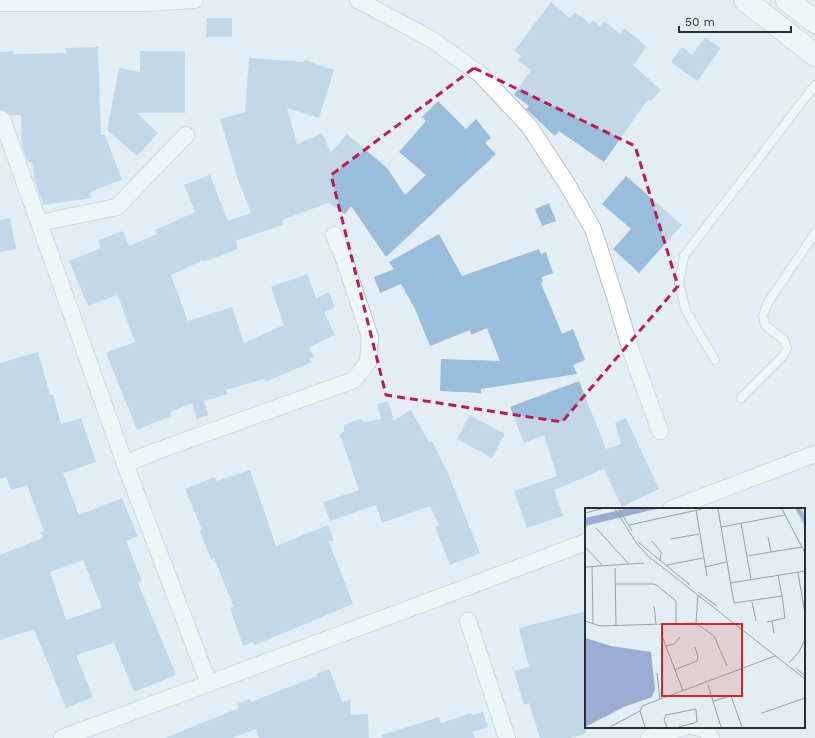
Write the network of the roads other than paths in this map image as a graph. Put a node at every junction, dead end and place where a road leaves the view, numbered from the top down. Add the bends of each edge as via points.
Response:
1 (195, 0) edge
2 (358, 0) edge
3 (745, 0) edge
4 (787, 0) edge
5 (143, 1) edge
6 (0, 3) edge
7 (815, 22) edge
8 (815, 55) edge
9 (815, 85) edge
10 (2, 119) dead end
11 (186, 135) dead end
12 (39, 223) junction
13 (815, 233) edge
14 (334, 235) dead end
15 (715, 360) dead end
16 (741, 398) dead end
17 (660, 430) dead end
18 (815, 454) edge
19 (125, 464) junction
20 (674, 508) edge
21 (585, 542) edge
22 (468, 621) dead end
23 (209, 684) junction
24 (681, 728) edge
25 (700, 728) edge
26 (62, 738) edge
27 (506, 738) edge
28 (649, 738) edge
29 (710, 738) edge

1 - 5 street
2 - 17 street via 431,39 480,74 529,126 568,184 593,228 630,351
3 - 8 main road
4 - 7 main road
5 - 6 street
9 - 15 lane via 684,256 679,284 686,311
10 - 12 street
11 - 12 street via 117,208
12 - 19 street
13 - 16 lane via 767,304 763,316 765,325 784,340 787,348 783,356
14 - 19 street via 370,337 368,362 354,380
18 - 20 street
19 - 23 street
21 - 23 street
22 - 27 street
23 - 26 street
24 - 28 street
25 - 29 street via 705,729

